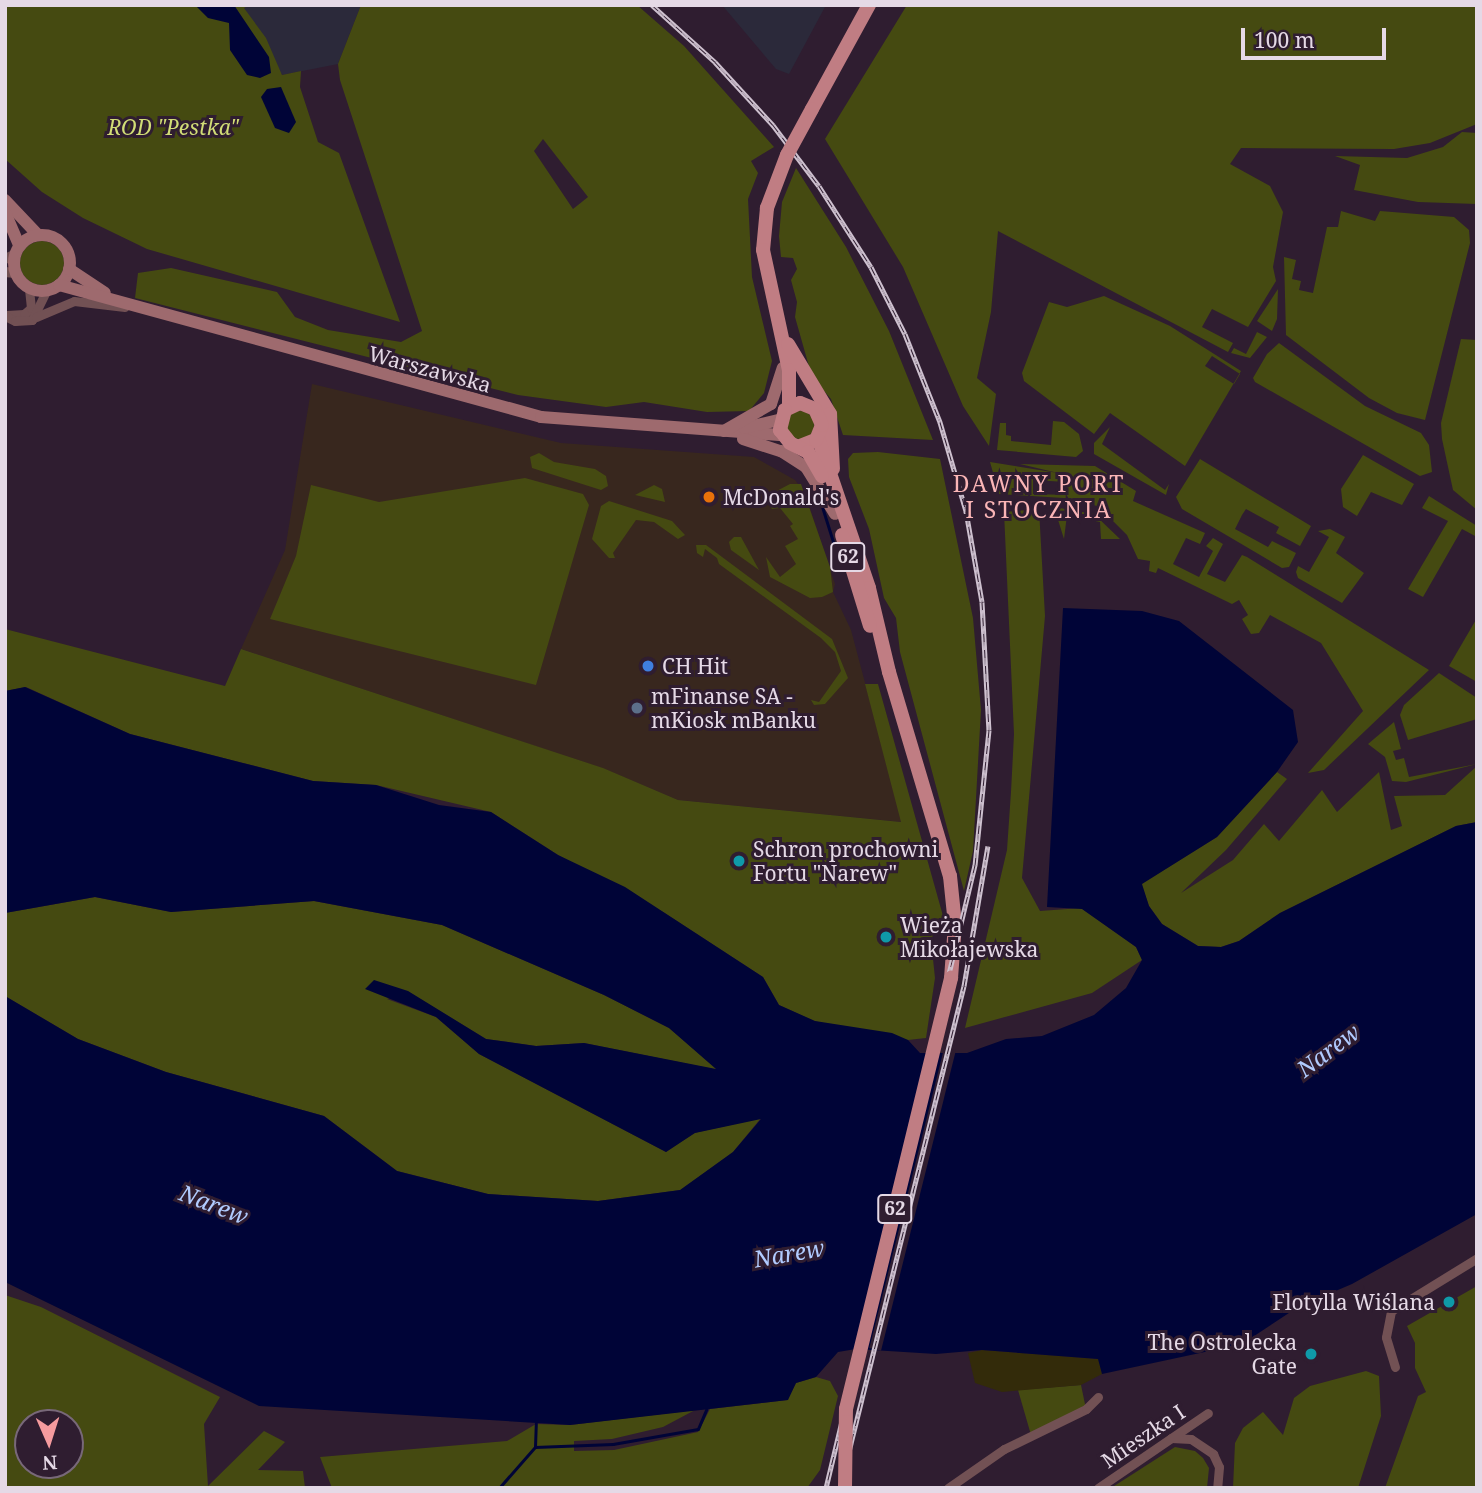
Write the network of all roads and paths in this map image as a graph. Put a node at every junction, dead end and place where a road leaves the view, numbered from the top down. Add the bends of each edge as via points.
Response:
1 (869, 5) edge
2 (5, 200) edge
3 (5, 212) edge
4 (38, 235) junction
5 (13, 253) edge
6 (69, 269) junction
7 (10, 273) edge
8 (60, 285) junction
9 (29, 288) junction
10 (46, 291) junction
11 (133, 308) junction
12 (5, 315) edge
13 (36, 317) junction
14 (785, 342) junction
15 (806, 404) junction
16 (789, 406) junction
17 (780, 419) junction
18 (723, 432) junction
19 (782, 435) junction
20 (818, 438) junction
21 (800, 446) junction
22 (836, 491) junction
23 (835, 514) junction
24 (889, 672) junction
25 (1477, 1258) edge
26 (1395, 1367) dead end
27 (1098, 1397) dead end
28 (1208, 1413) dead end
29 (1170, 1438) junction
30 (1218, 1484) edge
31 (845, 1488) edge
32 (948, 1488) edge
33 (1098, 1488) edge

1 - 14 main road, 62, bridge via 773,186 763,229 767,286
2 - 4 main road
3 - 5 main road
4 - 5 main road
4 - 6 main road via 64,245
5 - 7 main road
6 - 8 main road
6 - 11 main road, Warszawska
7 - 9 main road
8 - 10 main road
8 - 11 main road, Warszawska
9 - 10 main road
9 - 12 street via 31,308 24,314
10 - 13 street
11 - 13 street via 74,301
11 - 18 main road, Warszawska via 541,416
12 - 13 street via 23,322
14 - 15 main road, 62
14 - 16 main road, 62
14 - 18 main road via 783,379 776,398 759,415
14 - 22 main road, 62 via 830,414
15 - 16 main road
15 - 20 main road, 62 via 821,419
16 - 17 main road
17 - 18 main road, Warszawska
17 - 19 main road
18 - 19 main road, Warszawska
18 - 23 main road via 794,458 817,479
19 - 21 main road, 62
20 - 21 main road
20 - 22 main road, 62
21 - 23 main road, 62 via 816,463
22 - 24 main road, 62 via 869,588
23 - 24 main road, 62
24 - 31 main road, 62, bridge via 944,854 955,916 949,986 846,1409
25 - 26 street via 1391,1311 1386,1324
27 - 32 street via 1086,1409 1004,1449
28 - 29 street, Mieszka I
29 - 30 street via 1203,1444 1213,1454
29 - 33 street, Mieszka I

